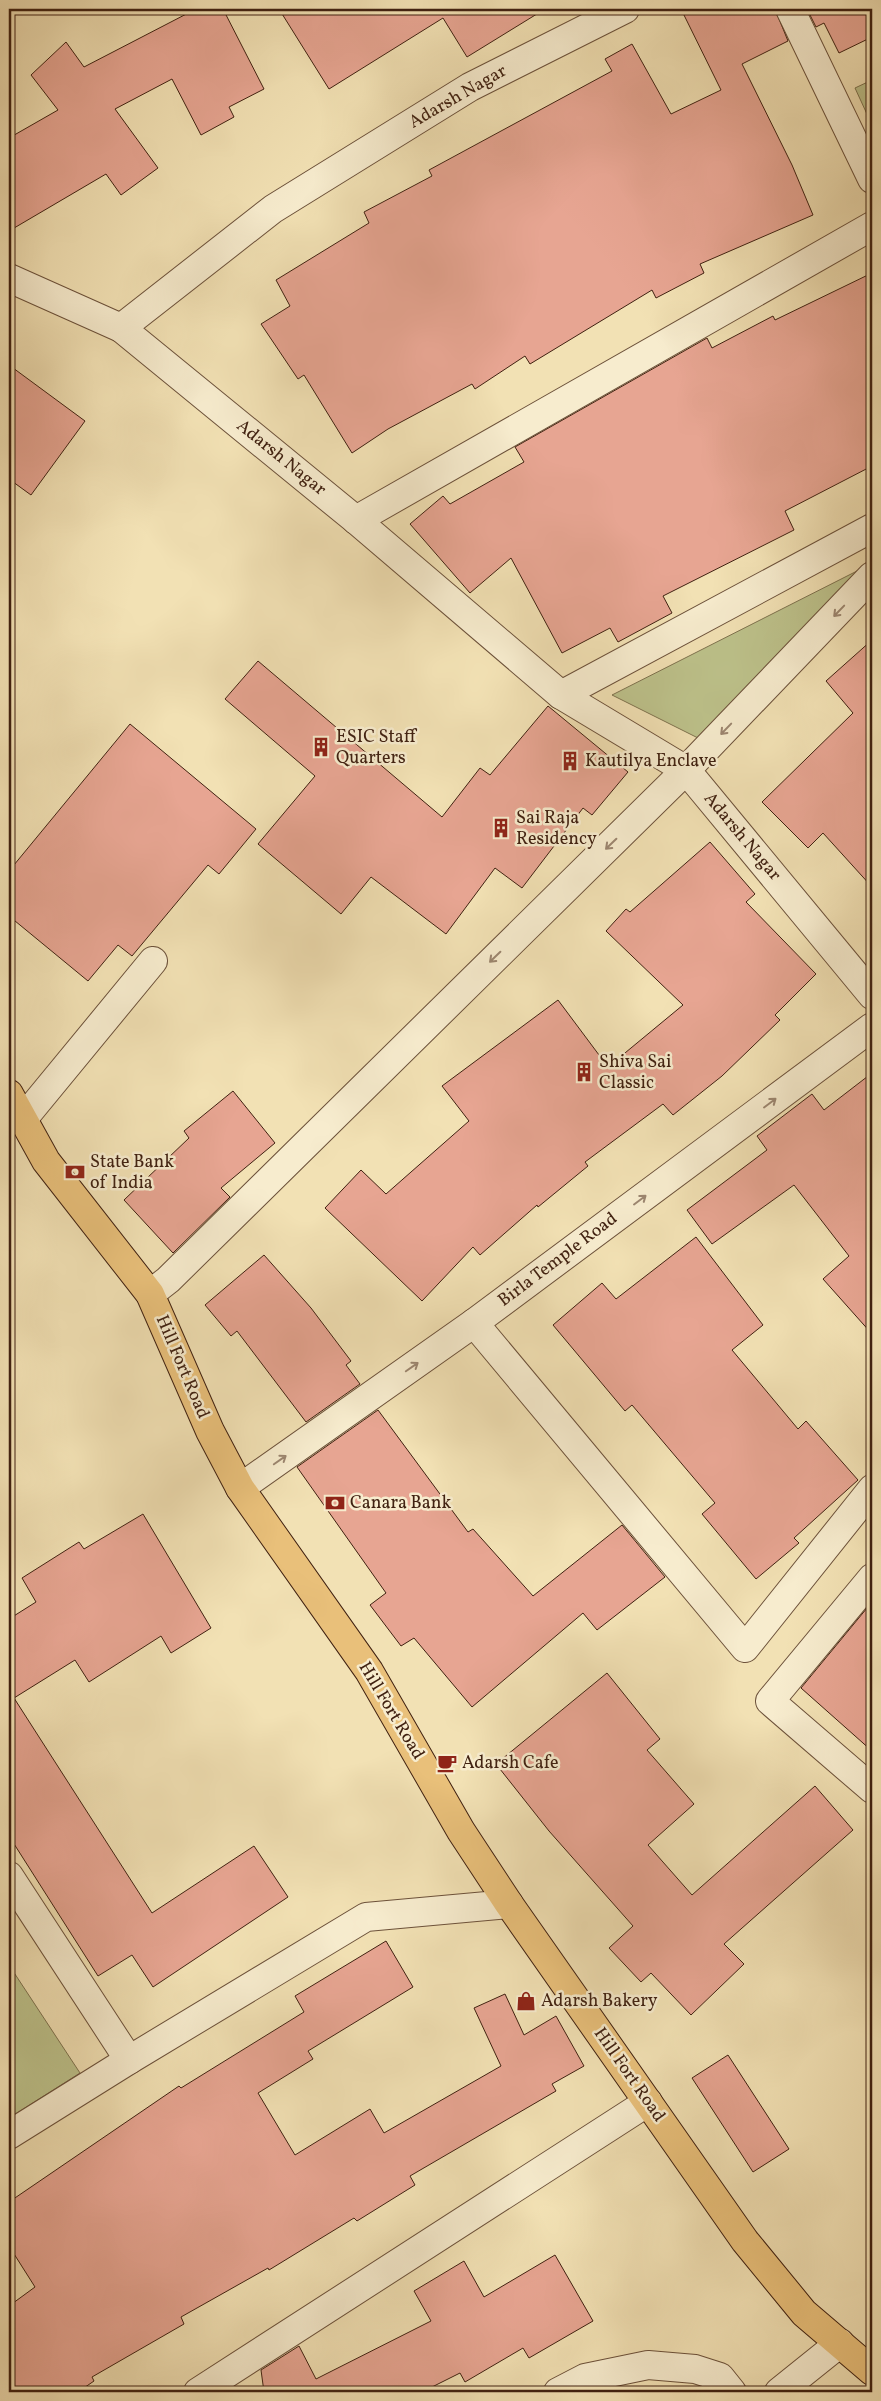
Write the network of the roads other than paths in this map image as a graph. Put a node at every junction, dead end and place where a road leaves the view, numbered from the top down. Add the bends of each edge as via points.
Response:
1 (625, 9) edge
2 (790, 9) edge
3 (872, 179) edge
4 (872, 226) edge
5 (9, 278) edge
6 (121, 328) junction
7 (356, 520) junction
8 (872, 528) edge
9 (872, 576) edge
10 (561, 695) junction
11 (686, 770) junction
12 (153, 961) dead end
13 (872, 995) edge
14 (872, 1027) edge
15 (9, 1094) edge
16 (23, 1119) junction
17 (150, 1294) junction
18 (474, 1323) junction
19 (240, 1488) junction
20 (872, 1489) edge
21 (872, 1578) edge
22 (872, 1789) edge
23 (9, 1876) edge
24 (509, 1904) junction
25 (129, 2060) junction
26 (648, 2102) junction
27 (9, 2136) edge
28 (840, 2343) junction
29 (872, 2371) edge
30 (198, 2392) edge
31 (558, 2392) edge
32 (732, 2392) edge
33 (779, 2392) edge

1 - 6 street, Adarsh Nagar via 470,87 273,209
2 - 3 street
4 - 7 street
5 - 6 street
6 - 7 street, Adarsh Nagar
7 - 10 street, Adarsh Nagar
8 - 10 street
9 -> 11 street
10 - 11 street, Adarsh Nagar
11 - 13 street, Adarsh Nagar
11 -> 17 street via 168,1280
12 - 16 street
18 -> 14 street, Birla Temple Road
15 - 16 main road, Hill Fort Road
16 - 17 main road, Hill Fort Road via 46,1161
17 - 19 main road, Hill Fort Road via 210,1431
19 -> 18 street, Birla Temple Road
18 - 20 street via 745,1648
19 - 24 main road, Hill Fort Road via 369,1671 461,1831
21 - 22 street via 770,1701
23 - 25 street
24 - 25 street via 366,1917
24 - 26 main road, Hill Fort Road
25 - 27 street
26 - 28 main road, Hill Fort Road via 745,2242 804,2313
26 - 30 street
28 - 29 main road, Hill Fort Road
28 - 33 street
31 - 32 street via 584,2378 648,2365 686,2367 720,2377

